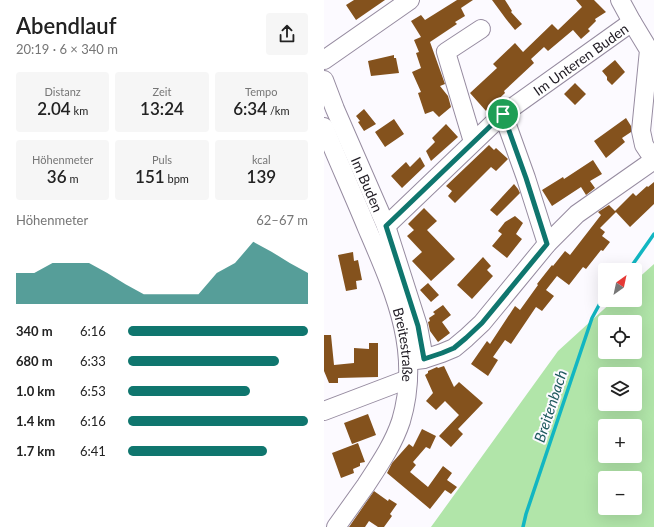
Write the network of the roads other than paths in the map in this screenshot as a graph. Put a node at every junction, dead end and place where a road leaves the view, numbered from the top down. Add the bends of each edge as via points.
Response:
1 (410, 0) edge
2 (620, 0) edge
3 (632, 22) junction
4 (481, 29) dead end
5 (324, 60) edge
6 (324, 80) edge
7 (503, 114) junction
8 (324, 127) edge
9 (473, 142) junction
10 (654, 160) edge
11 (386, 226) junction
12 (547, 244) junction
13 (416, 360) junction
14 (408, 379) junction
15 (324, 411) edge
16 (336, 527) edge

1 - 5 street
2 - 3 street, Im Unteren Buden
3 - 7 street, Im Unteren Buden
3 - 10 street, Im Unteren Buden via 649,50 641,131 644,144
4 - 9 street via 446,52
6 - 11 street, Im Buden
7 - 9 street, Im Unteren Buden
7 - 12 street
8 - 13 street, Breitestraße via 388,278
9 - 11 street, Im Unteren Buden
10 - 12 street via 577,214
11 - 13 street, Im Buden via 418,326
12 - 13 street via 482,323 466,338 454,348
13 - 14 street, Breitestraße
14 - 15 street
14 - 16 street, Breitestraße via 406,399 392,442 384,458

